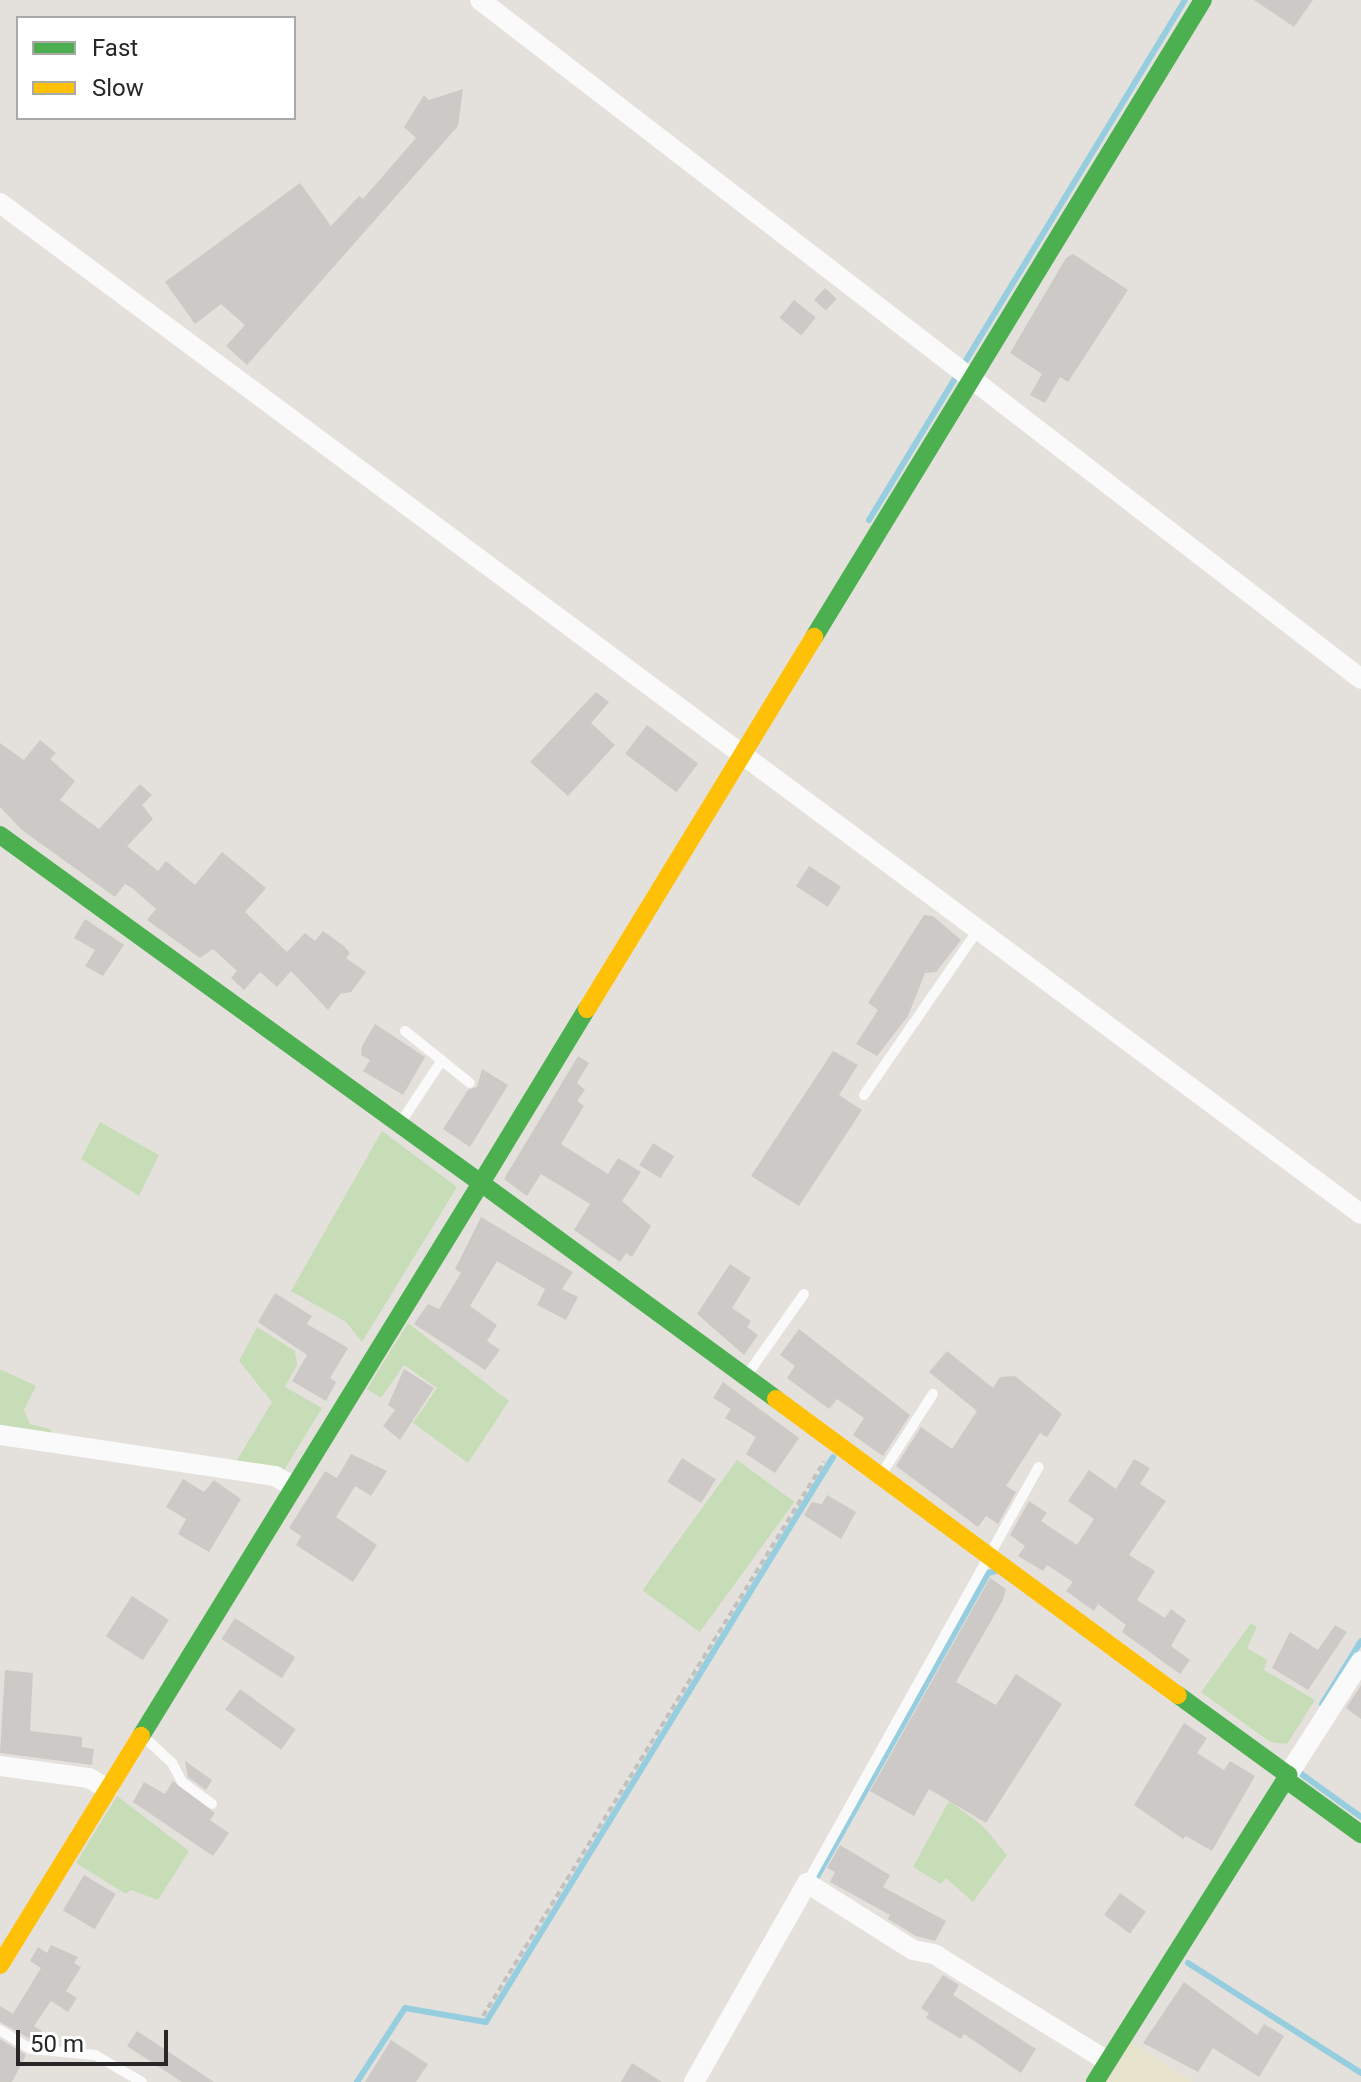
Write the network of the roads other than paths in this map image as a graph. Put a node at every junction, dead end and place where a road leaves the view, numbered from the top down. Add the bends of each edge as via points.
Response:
1 (480, 0) edge
2 (1203, 0) edge
3 (0, 203) edge
4 (963, 373) junction
5 (1361, 679) edge
6 (736, 750) junction
7 (0, 835) edge
8 (978, 930) junction
9 (405, 1031) dead end
10 (442, 1060) junction
11 (470, 1083) dead end
12 (864, 1095) dead end
13 (404, 1118) junction
14 (475, 1178) junction
15 (1361, 1214) edge
16 (804, 1294) dead end
17 (749, 1372) junction
18 (933, 1394) dead end
19 (0, 1435) edge
20 (1039, 1467) dead end
21 (884, 1469) junction
22 (287, 1483) junction
23 (994, 1549) junction
24 (1361, 1661) edge
25 (146, 1738) junction
26 (0, 1766) edge
27 (1286, 1771) junction
28 (101, 1785) junction
29 (212, 1804) dead end
30 (1361, 1834) edge
31 (810, 1885) junction
32 (0, 1965) edge
33 (0, 2030) edge
34 (1102, 2058) junction
35 (142, 2082) edge
36 (694, 2082) edge
37 (1095, 2082) edge

1 - 4 street
2 - 4 street
3 - 6 street
4 - 5 street
4 - 6 street
6 - 8 street
6 - 14 street
7 - 13 street
8 - 12 lane
8 - 15 street
9 - 10 lane
10 - 11 lane
10 - 13 lane
13 - 14 street
14 - 17 street
14 - 22 street
16 - 17 lane
17 - 21 street via 835,1443
18 - 21 lane
19 - 22 street
20 - 23 lane
21 - 23 street
22 - 25 street
23 - 27 street
23 - 31 lane
24 - 27 street
25 - 28 street
25 - 29 lane via 182,1782
26 - 28 street
27 - 30 street
27 - 34 street
28 - 32 street
31 - 34 street
31 - 36 street
33 - 35 lane via 31,2049 95,2055
34 - 37 street

